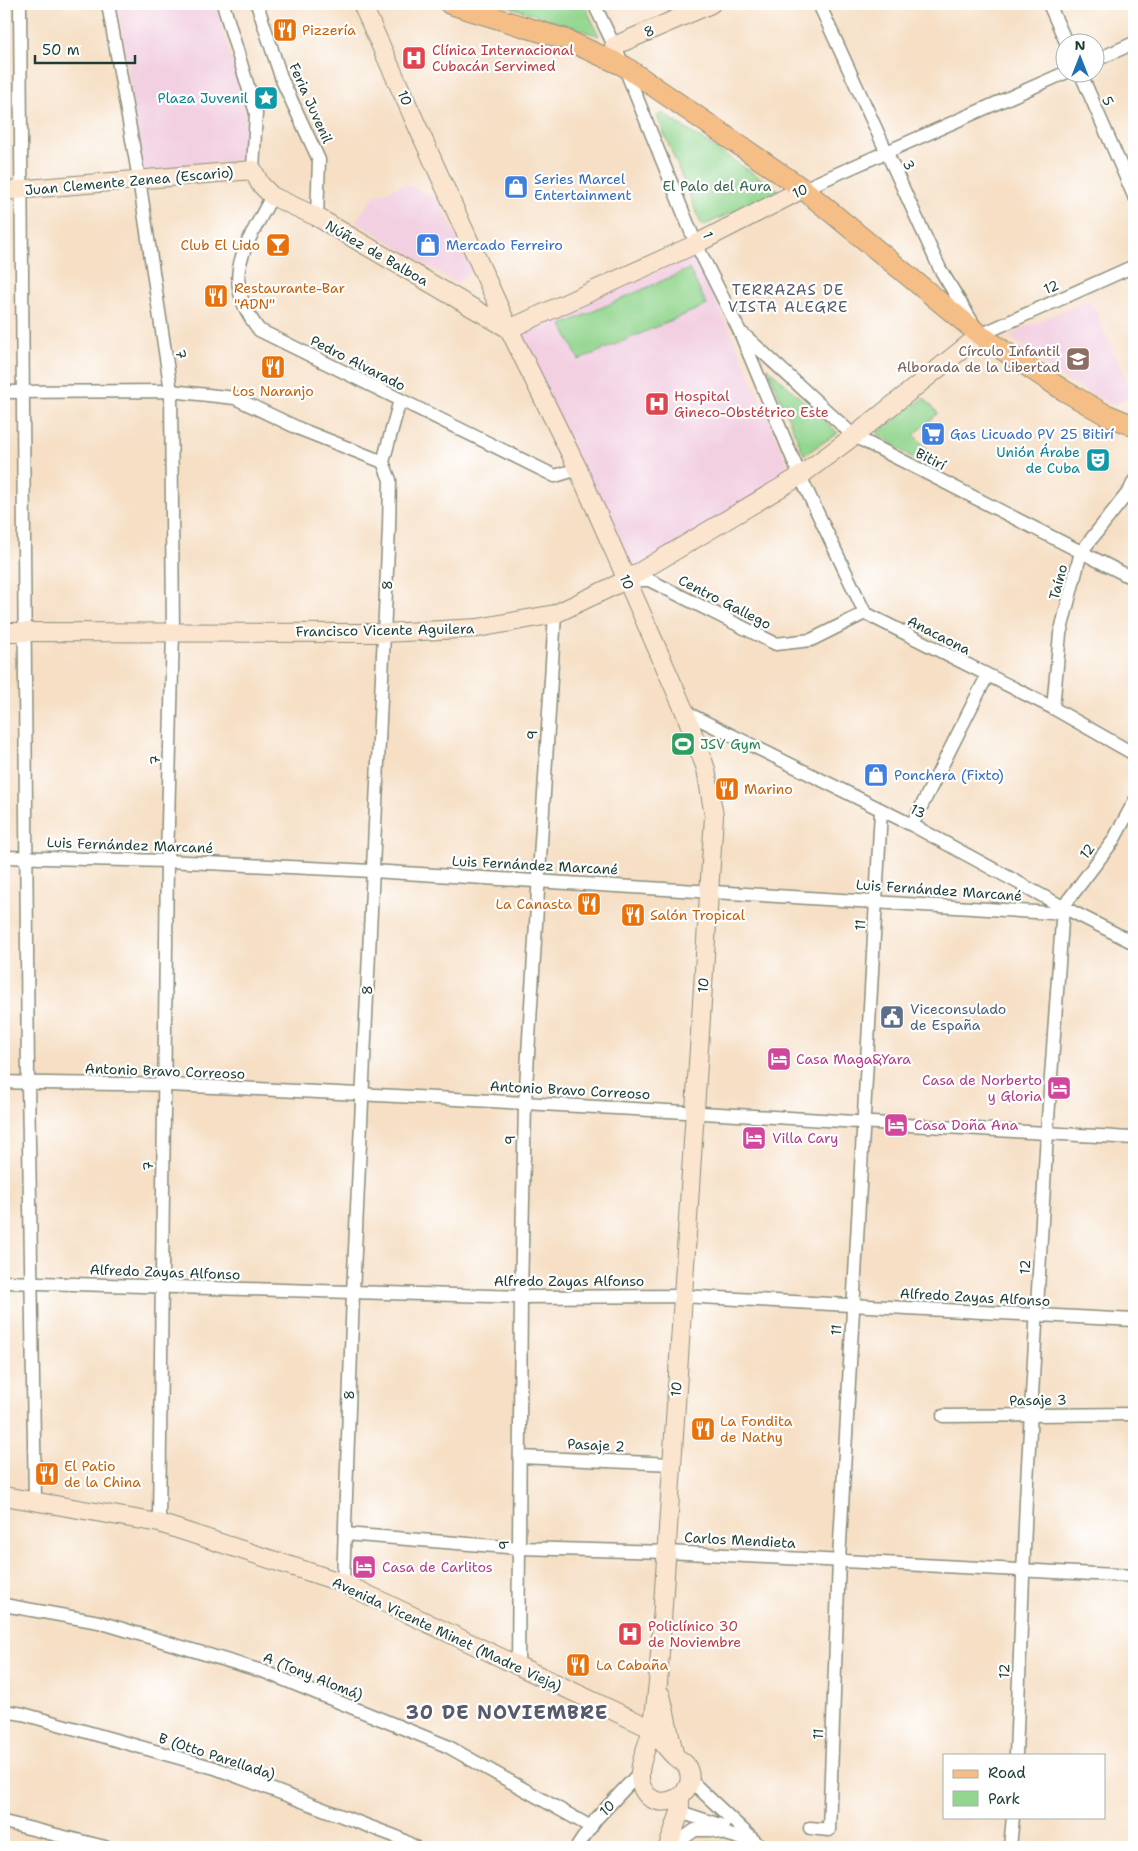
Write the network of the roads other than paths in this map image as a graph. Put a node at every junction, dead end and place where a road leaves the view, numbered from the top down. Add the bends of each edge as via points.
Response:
1 (20, 4) edge
2 (108, 4) edge
3 (223, 4) edge
4 (257, 4) edge
5 (362, 4) edge
6 (450, 4) edge
7 (594, 4) edge
8 (711, 4) edge
9 (819, 4) edge
10 (1049, 4) edge
11 (1062, 32) edge
12 (1134, 43) edge
13 (614, 46) junction
14 (1106, 56) edge
15 (624, 66) junction
16 (1056, 77) edge
17 (1084, 82) edge
18 (887, 152) junction
19 (253, 170) junction
20 (139, 180) junction
21 (803, 189) junction
22 (12, 190) edge
23 (272, 196) junction
24 (1134, 196) edge
25 (316, 217) junction
26 (696, 244) junction
27 (1134, 266) edge
28 (509, 329) junction
29 (739, 330) junction
30 (980, 335) junction
31 (171, 391) junction
32 (4, 392) edge
33 (21, 392) junction
34 (400, 400) junction
35 (1134, 426) edge
36 (854, 436) junction
37 (383, 462) junction
38 (578, 469) junction
39 (800, 476) junction
40 (1134, 481) edge
41 (1082, 552) junction
42 (1134, 579) edge
43 (626, 580) junction
44 (554, 614) junction
45 (865, 614) junction
46 (4, 632) edge
47 (24, 632) junction
48 (173, 632) junction
49 (385, 633) junction
50 (987, 676) junction
51 (1053, 708) junction
52 (685, 712) junction
53 (1134, 754) edge
54 (1134, 802) edge
55 (880, 811) junction
56 (912, 825) junction
57 (4, 857) edge
58 (26, 857) junction
59 (167, 861) junction
60 (372, 871) junction
61 (537, 880) junction
62 (709, 891) junction
63 (876, 900) junction
64 (1063, 907) junction
65 (1134, 943) edge
66 (4, 1082) edge
67 (28, 1083) junction
68 (164, 1085) junction
69 (362, 1094) junction
70 (526, 1103) junction
71 (696, 1111) junction
72 (864, 1122) junction
73 (1047, 1133) junction
74 (1134, 1138) edge
75 (4, 1282) edge
76 (32, 1283) junction
77 (160, 1287) junction
78 (353, 1293) junction
79 (682, 1296) junction
80 (521, 1297) junction
81 (852, 1304) junction
82 (1038, 1316) junction
83 (1134, 1320) edge
84 (1134, 1414) edge
85 (1030, 1415) junction
86 (943, 1416) dead end
87 (520, 1457) junction
88 (672, 1464) junction
89 (4, 1496) edge
90 (35, 1500) junction
91 (159, 1523) junction
92 (345, 1534) junction
93 (519, 1548) junction
94 (667, 1552) junction
95 (839, 1560) junction
96 (1022, 1568) junction
97 (1134, 1576) edge
98 (342, 1584) junction
99 (4, 1605) edge
100 (518, 1668) junction
101 (658, 1682) junction
102 (4, 1711) edge
103 (652, 1729) junction
104 (1016, 1754) edge
105 (674, 1756) junction
106 (641, 1771) junction
107 (690, 1779) junction
108 (655, 1801) junction
109 (680, 1805) junction
110 (1013, 1818) edge
111 (4, 1822) edge
112 (591, 1827) junction
113 (810, 1828) dead end
114 (744, 1832) junction
115 (671, 1843) edge
116 (759, 1845) edge
117 (105, 1847) edge
118 (415, 1847) edge
119 (577, 1847) edge
120 (1010, 1847) edge

1 - 22 street
2 - 20 street, 7
3 - 19 street via 256,113
4 - 25 street, Feria Juvenil via 282,80 319,160
5 - 28 main road, 10
6 - 15 main road via 564,39
7 - 13 street, 1
8 - 13 main road, 8
9 - 18 street, 3
10 - 11 street
12 - 14 street
13 - 15 street, 1
15 - 21 main road
15 - 26 street, 1
16 - 18 street, 10
17 - 24 street, 5
18 - 21 street, 10
18 - 30 street, 3 via 940,269
19 - 20 main road, Juan Clemente Zenea (Escario)
19 - 23 main road, Núñez de Balboa via 260,184
20 - 22 main road, Juan Clemente Zenea (Escario)
20 - 31 street, 7
21 - 26 main road, 10
21 - 30 main road
22 - 33 street
23 - 25 main road, Núñez de Balboa
23 - 34 street, Pedro Alvarado via 242,255 237,273 239,294 248,316 259,330
25 - 28 main road, Núñez de Balboa
26 - 28 main road, 10
26 - 29 street, 1
27 - 30 street, 12
28 - 38 main road, 10
29 - 36 street, Bitirí
29 - 39 street, 1
30 - 35 main road via 1063,390
30 - 36 main road, Francisco Vicente Aguilera
31 - 33 street
31 - 37 street via 235,398 300,429
31 - 48 street, 7
32 - 33 street
33 - 47 street
34 - 37 street
34 - 38 street, Pedro Alvarado via 555,476
36 - 39 main road, Francisco Vicente Aguilera
36 - 41 street, Bitirí
37 - 49 street, 8 via 390,480
38 - 43 main road, 10
39 - 43 main road, Francisco Vicente Aguilera
39 - 45 street
40 - 41 street, Taíno
41 - 42 street, Bitirí
41 - 51 street, Taíno via 1060,634
43 - 44 main road, Francisco Vicente Aguilera
43 - 45 street, Centro Gallego via 649,580 776,644 811,640
43 - 52 main road, 10
44 - 49 main road, Francisco Vicente Aguilera via 478,628
44 - 61 street, 9
45 - 50 street, Anacaona
46 - 47 main road, Francisco Vicente Aguilera
47 - 48 main road, Francisco Vicente Aguilera
47 - 58 street
48 - 49 main road, Francisco Vicente Aguilera
48 - 59 street, 7
49 - 60 street, 8
50 - 51 street, Anacaona
50 - 56 street
51 - 53 street, Anacaona
52 - 55 street, 13
52 - 62 main road, 10 via 712,793 714,816
54 - 64 street, 12 via 1113,841
55 - 56 street, 13
55 - 63 street, 11
56 - 64 street, 13
57 - 58 street, Luis Fernández Marcané
58 - 59 street, Luis Fernández Marcané
58 - 67 street
59 - 60 street, Luis Fernández Marcané
59 - 68 street, 7
60 - 61 street, Luis Fernández Marcané
60 - 69 street, 8
61 - 62 street, Luis Fernández Marcané
61 - 70 street, 9
62 - 63 street, Luis Fernández Marcané
62 - 71 main road, 10
63 - 64 street, Luis Fernández Marcané via 1052,913
63 - 72 street, 11
64 - 65 street, 13
64 - 73 street, 12
66 - 67 street, Antonio Bravo Correoso
67 - 68 street, Antonio Bravo Correoso
67 - 76 street
68 - 69 street, Antonio Bravo Correoso
68 - 77 street, 7
69 - 70 street, Antonio Bravo Correoso
69 - 78 street, 8
70 - 71 street, Antonio Bravo Correoso
70 - 80 street, 9
71 - 72 street, Antonio Bravo Correoso
71 - 79 main road, 10
72 - 73 street, Antonio Bravo Correoso
72 - 81 street, 11
73 - 74 street, Antonio Bravo Correoso
73 - 82 street, 12
75 - 76 street, Alfredo Zayas Alfonso
76 - 77 street, Alfredo Zayas Alfonso
76 - 90 street
77 - 78 street, Alfredo Zayas Alfonso
77 - 91 street, 7
78 - 80 street, Alfredo Zayas Alfonso
78 - 92 street, 8
79 - 80 street, Alfredo Zayas Alfonso
79 - 81 street, Alfredo Zayas Alfonso
79 - 88 main road, 10
80 - 87 street, 9
81 - 82 street, Alfredo Zayas Alfonso
81 - 95 street, 11
82 - 83 street, Alfredo Zayas Alfonso
82 - 85 street, 12
84 - 85 street, Pasaje 3
85 - 86 street, Pasaje 3
85 - 96 street, 12
87 - 88 street, Pasaje 2
87 - 93 street, 9
88 - 94 main road, 10
89 - 90 main road, Avenida Vicente Minet (Madre Vieja)
90 - 91 main road, Avenida Vicente Minet (Madre Vieja)
91 - 98 main road, Avenida Vicente Minet (Madre Vieja)
92 - 93 street, Carlos Mendieta
92 - 98 street, 8
93 - 94 street, Carlos Mendieta
93 - 100 street, 9
94 - 95 street, Carlos Mendieta
94 - 101 main road, 10
95 - 96 street, Carlos Mendieta
95 - 113 street, 11 via 829,1830
96 - 97 street, Carlos Mendieta
96 - 104 street, 12
98 - 100 main road, Avenida Vicente Minet (Madre Vieja)
99 - 112 street, A (Tony Alomá) via 99,1622 265,1672 447,1746
100 - 103 main road, Avenida Vicente Minet (Madre Vieja)
101 - 103 main road, 10
101 - 105 main road, 10
102 - 118 street, B (Otto Parellada) via 215,1768 397,1837
103 - 105 main road
103 - 106 main road, 10
105 - 106 main road, 10 via 661,1754 648,1760
105 - 107 main road, 10 via 686,1765
106 - 108 main road, 10 via 640,1783
106 - 112 street, 10
107 - 109 main road
107 - 114 street
108 - 109 main road
108 - 115 main road, 10 via 670,1823
109 - 114 street
109 - 115 main road
110 - 120 street
111 - 117 street
112 - 119 street, 10
114 - 116 street
115 - 116 street via 695,1830 712,1830

